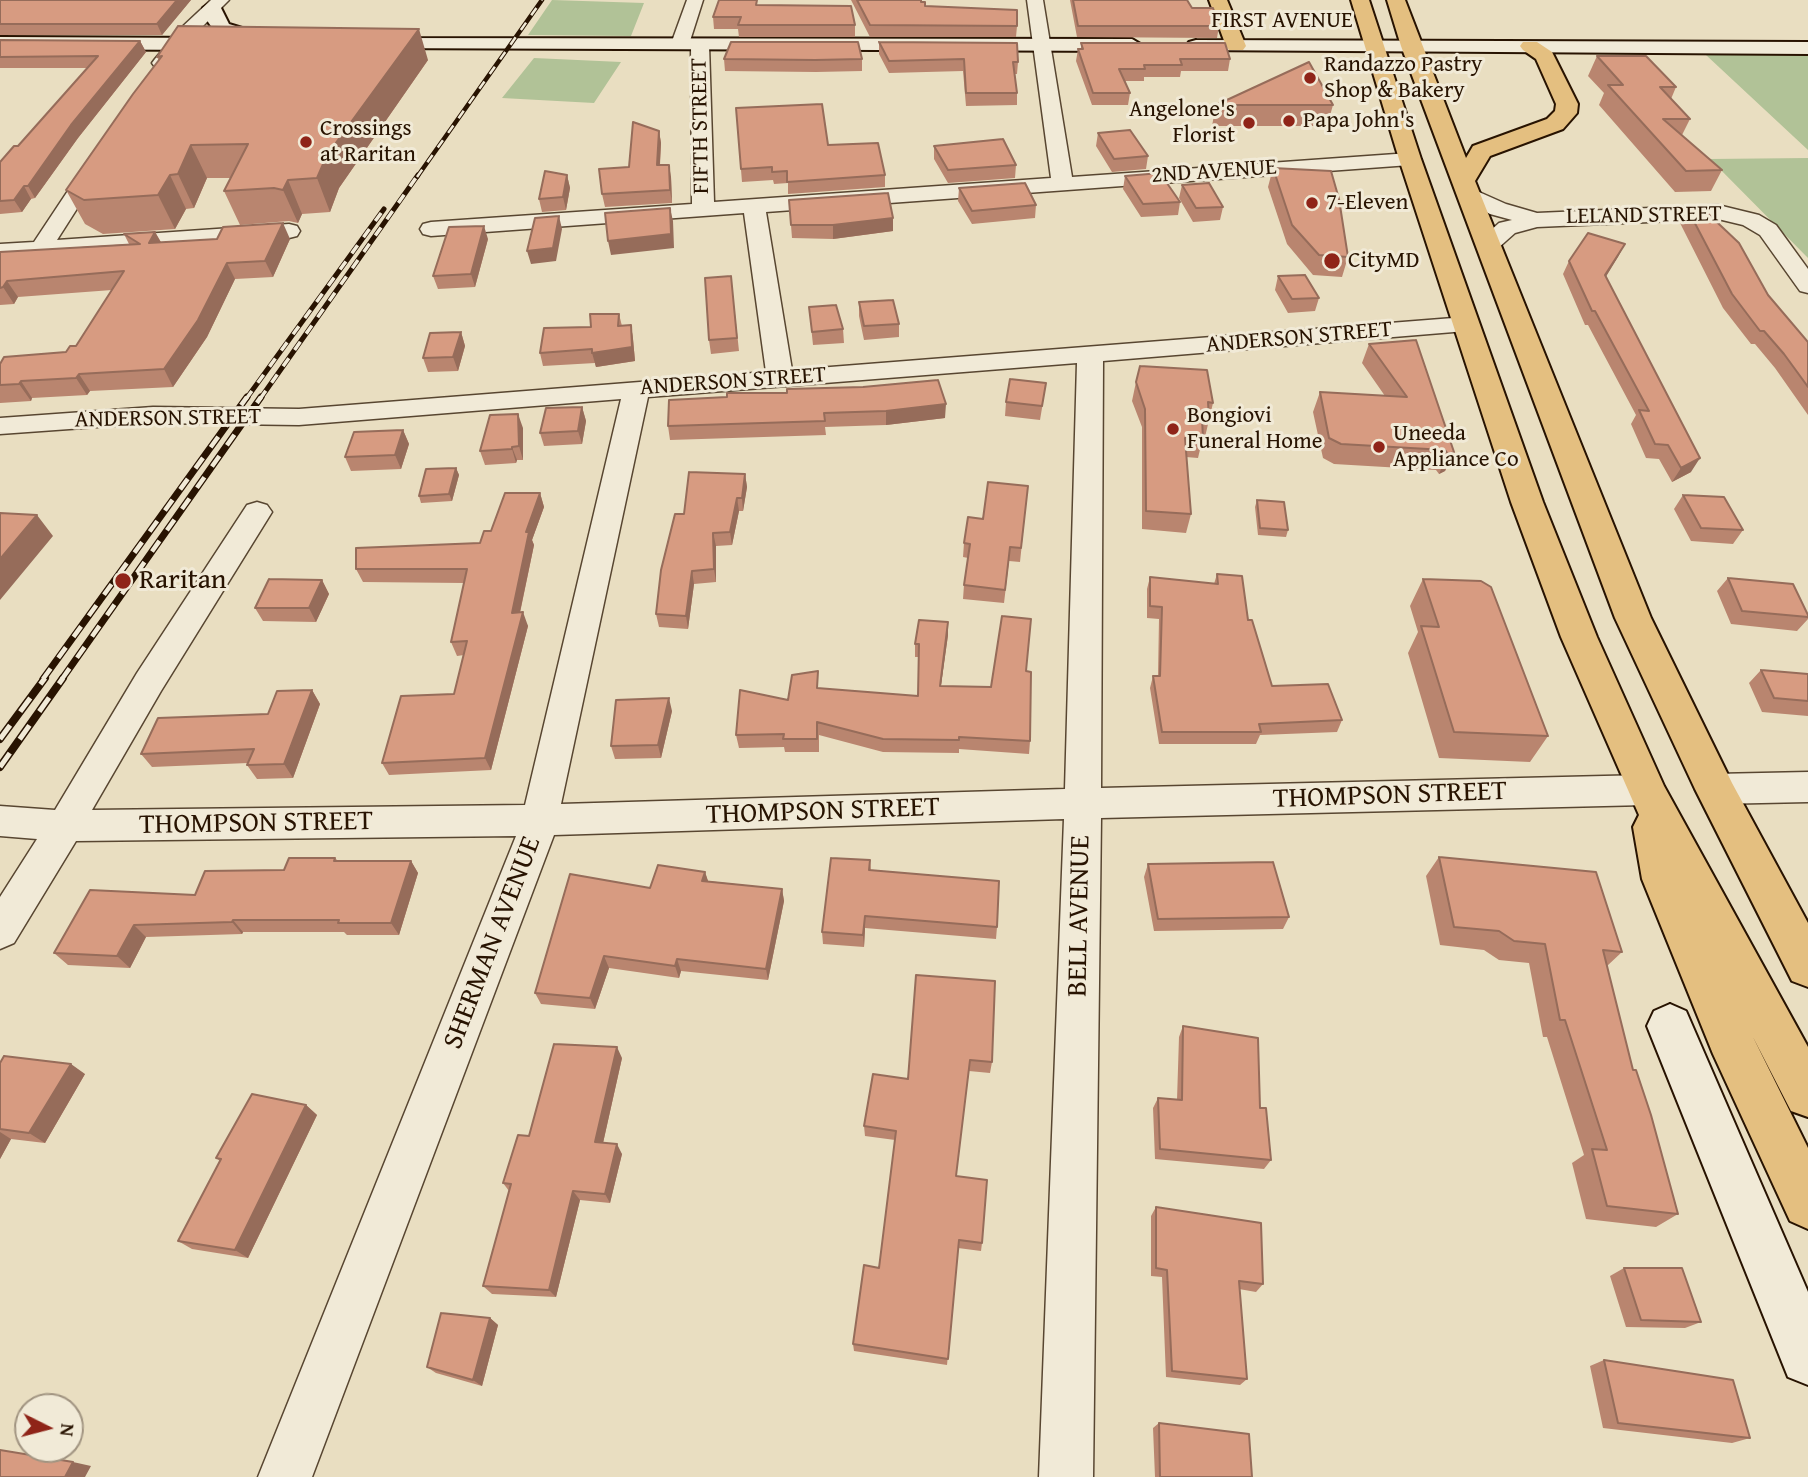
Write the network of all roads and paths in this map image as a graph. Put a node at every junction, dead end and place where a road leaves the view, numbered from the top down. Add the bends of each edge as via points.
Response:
1 (695, 0) edge
2 (1035, 0) edge
3 (1218, 0) edge
4 (1360, 0) edge
5 (1396, 0) edge
6 (217, 4) edge
7 (0, 44) edge
8 (176, 44) junction
9 (350, 44) edge
10 (680, 44) junction
11 (700, 45) junction
12 (1040, 45) junction
13 (1155, 46) edge
14 (1182, 46) edge
15 (1236, 46) junction
16 (1376, 46) junction
17 (1411, 46) junction
18 (1530, 46) junction
19 (1808, 48) edge
20 (147, 83) edge
21 (112, 138) edge
22 (1410, 159) junction
23 (1062, 182) junction
24 (1467, 187) junction
25 (754, 204) junction
26 (703, 208) junction
27 (1536, 220) junction
28 (431, 229) dead end
29 (289, 231) dead end
30 (1489, 244) junction
31 (41, 248) junction
32 (0, 251) edge
33 (1808, 286) edge
34 (1466, 324) junction
35 (1090, 354) junction
36 (780, 379) junction
37 (636, 390) junction
38 (0, 426) edge
39 (257, 512) dead end
40 (1808, 786) edge
41 (1715, 789) junction
42 (1647, 790) junction
43 (1083, 805) junction
44 (539, 820) junction
45 (0, 821) edge
46 (66, 826) junction
47 (0, 931) edge
48 (1808, 967) edge
49 (1670, 1026) dead end
50 (1808, 1094) edge
51 (1808, 1203) edge
52 (1808, 1357) edge
53 (285, 1477) edge
54 (1066, 1477) edge

1 - 10 street
2 - 12 street
3 - 15 highway
4 - 16 highway
5 - 17 highway
6 - 8 street
6 - 8 street via 213,16 222,28 281,44
7 - 8 street
8 - 20 street
9 - 10 street
10 - 11 street
11 - 12 street
11 - 26 street, FIFTH STREET
12 - 13 street
12 - 23 street
14 - 15 street, FIRST AVENUE
15 - 16 street, FIRST AVENUE
16 - 17 street, FIRST AVENUE
16 - 22 highway
17 - 18 street, FIRST AVENUE
17 - 24 highway
18 - 19 street, FIRST AVENUE
18 - 24 highway via 1545,56 1567,104 1566,113 1555,124 1481,151
21 - 31 street
22 - 23 street, 2ND AVENUE
22 - 34 highway
23 - 25 street, 2ND AVENUE
24 - 27 street, LELAND STREET via 1498,209
24 - 30 highway
25 - 26 street, 2ND AVENUE
25 - 36 street, FIFTH STREET
26 - 28 street, 2ND AVENUE
27 - 30 street, LELAND STREET via 1507,228
27 - 33 street, LELAND STREET via 1701,211 1731,214 1768,230
29 - 31 street
30 - 41 highway via 1633,618
31 - 32 street
34 - 35 street, ANDERSON STREET
34 - 42 highway via 1527,502 1583,646
35 - 36 street, ANDERSON STREET
35 - 43 street, BELL AVENUE
36 - 37 street, ANDERSON STREET
37 - 38 street, ANDERSON STREET via 299,417 153,415
37 - 44 street, SHERMAN AVENUE
39 - 46 street via 149,682
40 - 41 street
41 - 48 highway
42 - 43 street, THOMPSON STREET
42 - 50 highway
42 - 51 highway via 1663,879 1737,1054
43 - 44 street, THOMPSON STREET
43 - 54 street, BELL AVENUE
44 - 46 street, THOMPSON STREET
44 - 53 street, SHERMAN AVENUE
45 - 46 street, THOMPSON STREET
46 - 47 street
49 - 52 street

